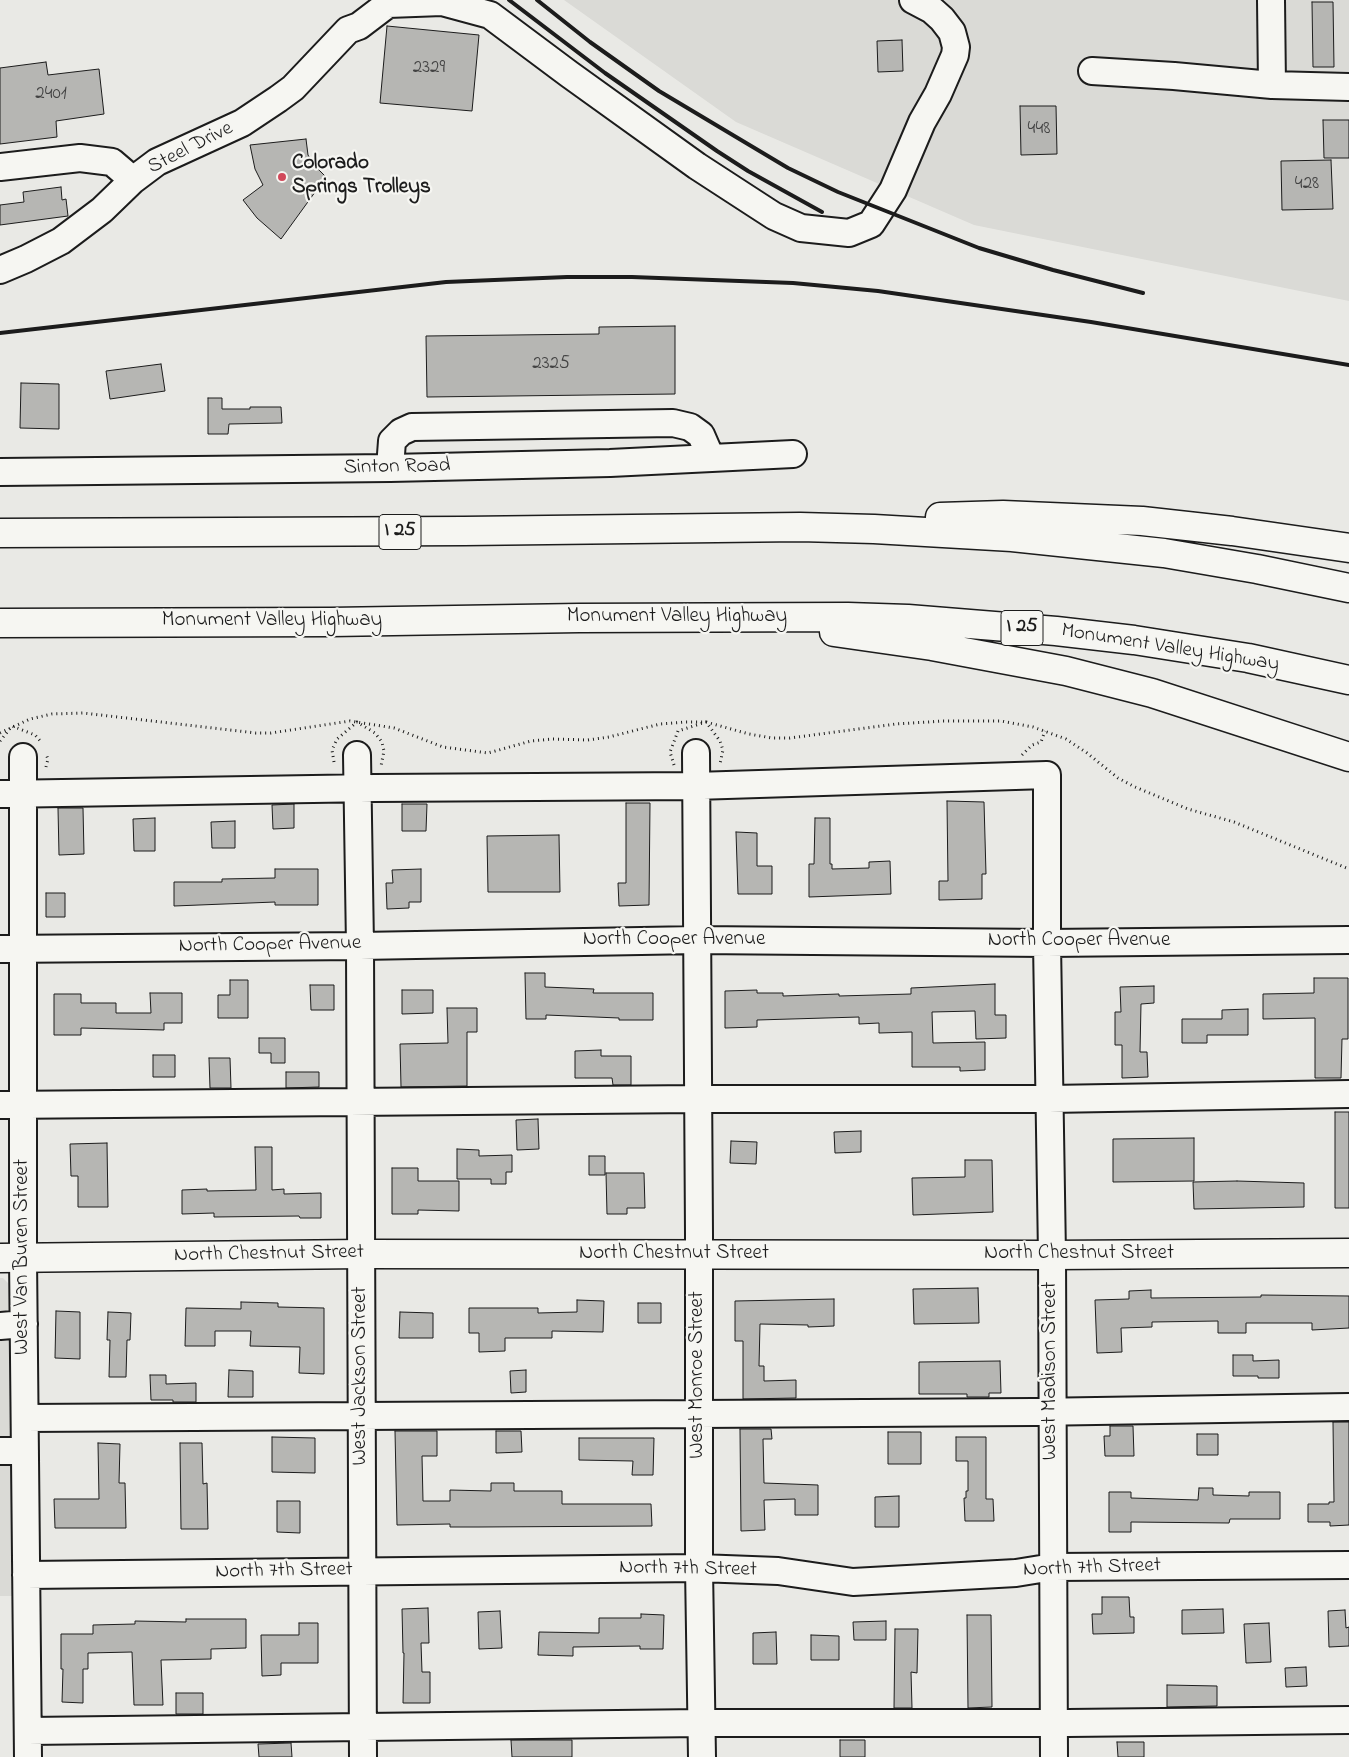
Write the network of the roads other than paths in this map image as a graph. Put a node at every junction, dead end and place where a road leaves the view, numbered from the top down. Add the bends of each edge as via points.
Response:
1 (913, 0) edge
2 (1271, 0) edge
3 (1092, 71) dead end
4 (1272, 85) junction
5 (1349, 87) edge
6 (0, 167) edge
7 (133, 180) junction
8 (0, 270) edge
9 (793, 454) dead end
10 (711, 458) junction
11 (390, 468) junction
12 (0, 472) edge
13 (800, 527) junction
14 (0, 533) edge
15 (1349, 548) edge
16 (1349, 588) edge
17 (691, 618) junction
18 (0, 623) edge
19 (1349, 680) edge
20 (696, 753) dead end
21 (357, 755) dead end
22 (23, 757) dead end
23 (1349, 757) edge
24 (695, 786) junction
25 (357, 788) junction
26 (12, 794) edge
27 (697, 940) junction
28 (1349, 940) edge
29 (1047, 943) junction
30 (360, 946) junction
31 (12, 948) edge
32 (1349, 1094) edge
33 (698, 1099) junction
34 (1049, 1099) junction
35 (361, 1103) junction
36 (12, 1105) edge
37 (1349, 1253) edge
38 (362, 1254) junction
39 (699, 1255) junction
40 (1052, 1256) junction
41 (11, 1258) edge
42 (12, 1325) edge
43 (1349, 1407) edge
44 (1052, 1412) junction
45 (699, 1413) junction
46 (362, 1416) junction
47 (25, 1418) junction
48 (12, 1451) edge
49 (1349, 1565) edge
50 (1053, 1567) junction
51 (699, 1568) junction
52 (362, 1572) junction
53 (26, 1575) junction
54 (1349, 1720) edge
55 (701, 1723) junction
56 (1054, 1723) junction
57 (363, 1726) junction
58 (28, 1731) junction
59 (28, 1757) edge
60 (363, 1757) edge
61 (702, 1757) edge
62 (1054, 1757) edge

1 - 7 street, Steel Drive via 932,10 947,26 955,40 955,55 893,190 871,224 849,234 801,228 756,205 490,15 442,2 388,4 360,26 348,30 293,88 278,99 242,123 157,162
2 - 4 street
3 - 4 street
4 - 5 street
6 - 7 street via 80,158 112,162
7 - 8 street, Steel Drive via 102,210 61,242
9 - 10 street, Sinton Road
10 - 11 street, Sinton Road
10 - 11 street via 701,435 673,424 412,427 400,432 392,441
11 - 12 street, Sinton Road
13 - 14 main road, I 25
13 - 15 main road via 956,516 1089,518 1232,531
13 - 16 main road, I 25 via 964,534 1106,546 1257,569
17 - 18 main road, Monument Valley Highway / I 25
17 - 19 main road, Monument Valley Highway / I 25 via 908,619 1056,631 1191,648
17 - 23 main road via 872,637 1066,671 1152,693
20 - 24 street, West Monroe Street
21 - 25 street, West Jackson Street
22 - 26 street, West Van Buren Street
24 - 25 street
24 - 27 street, West Monroe Street
24 - 29 street, West Madison Street via 1047,775
25 - 26 street
25 - 30 street, West Jackson Street
26 - 31 street, West Van Buren Street
27 - 29 street, North Cooper Avenue
27 - 30 street, North Cooper Avenue
27 - 33 street, West Monroe Street
28 - 29 street, North Cooper Avenue
29 - 34 street, West Madison Street
30 - 31 street, North Cooper Avenue
30 - 35 street, West Jackson Street
31 - 36 street, West Van Buren Street
32 - 34 street
33 - 34 street
33 - 35 street
33 - 39 street, West Monroe Street
34 - 40 street, West Madison Street
35 - 36 street
35 - 38 street, West Jackson Street
36 - 41 street, West Van Buren Street
37 - 40 main road, North Chestnut Street
38 - 39 main road, North Chestnut Street
38 - 41 main road, North Chestnut Street
38 - 46 street, West Jackson Street
39 - 40 main road, North Chestnut Street
39 - 45 street, West Monroe Street
40 - 44 street, West Madison Street
41 - 42 street, West Van Buren Street
42 - 47 street, West Van Buren Street
43 - 44 street
44 - 45 street
44 - 50 street, West Madison Street
45 - 46 street
45 - 51 street, West Monroe Street
46 - 47 street
46 - 52 street, West Jackson Street
47 - 48 street, West Van Buren Street
48 - 53 street, West Van Buren Street
49 - 50 street, North 7th Street
50 - 51 street, North 7th Street via 853,1582 778,1571
50 - 56 street, West Madison Street
51 - 52 street, North 7th Street
51 - 55 street, West Monroe Street
52 - 53 street, North 7th Street
52 - 57 street, West Jackson Street
53 - 58 street, West Van Buren Street
54 - 56 street
55 - 56 street
55 - 57 street
55 - 61 street, West Monroe Street
56 - 62 street, West Madison Street
57 - 58 street
57 - 60 street, West Jackson Street
58 - 59 street, West Van Buren Street

